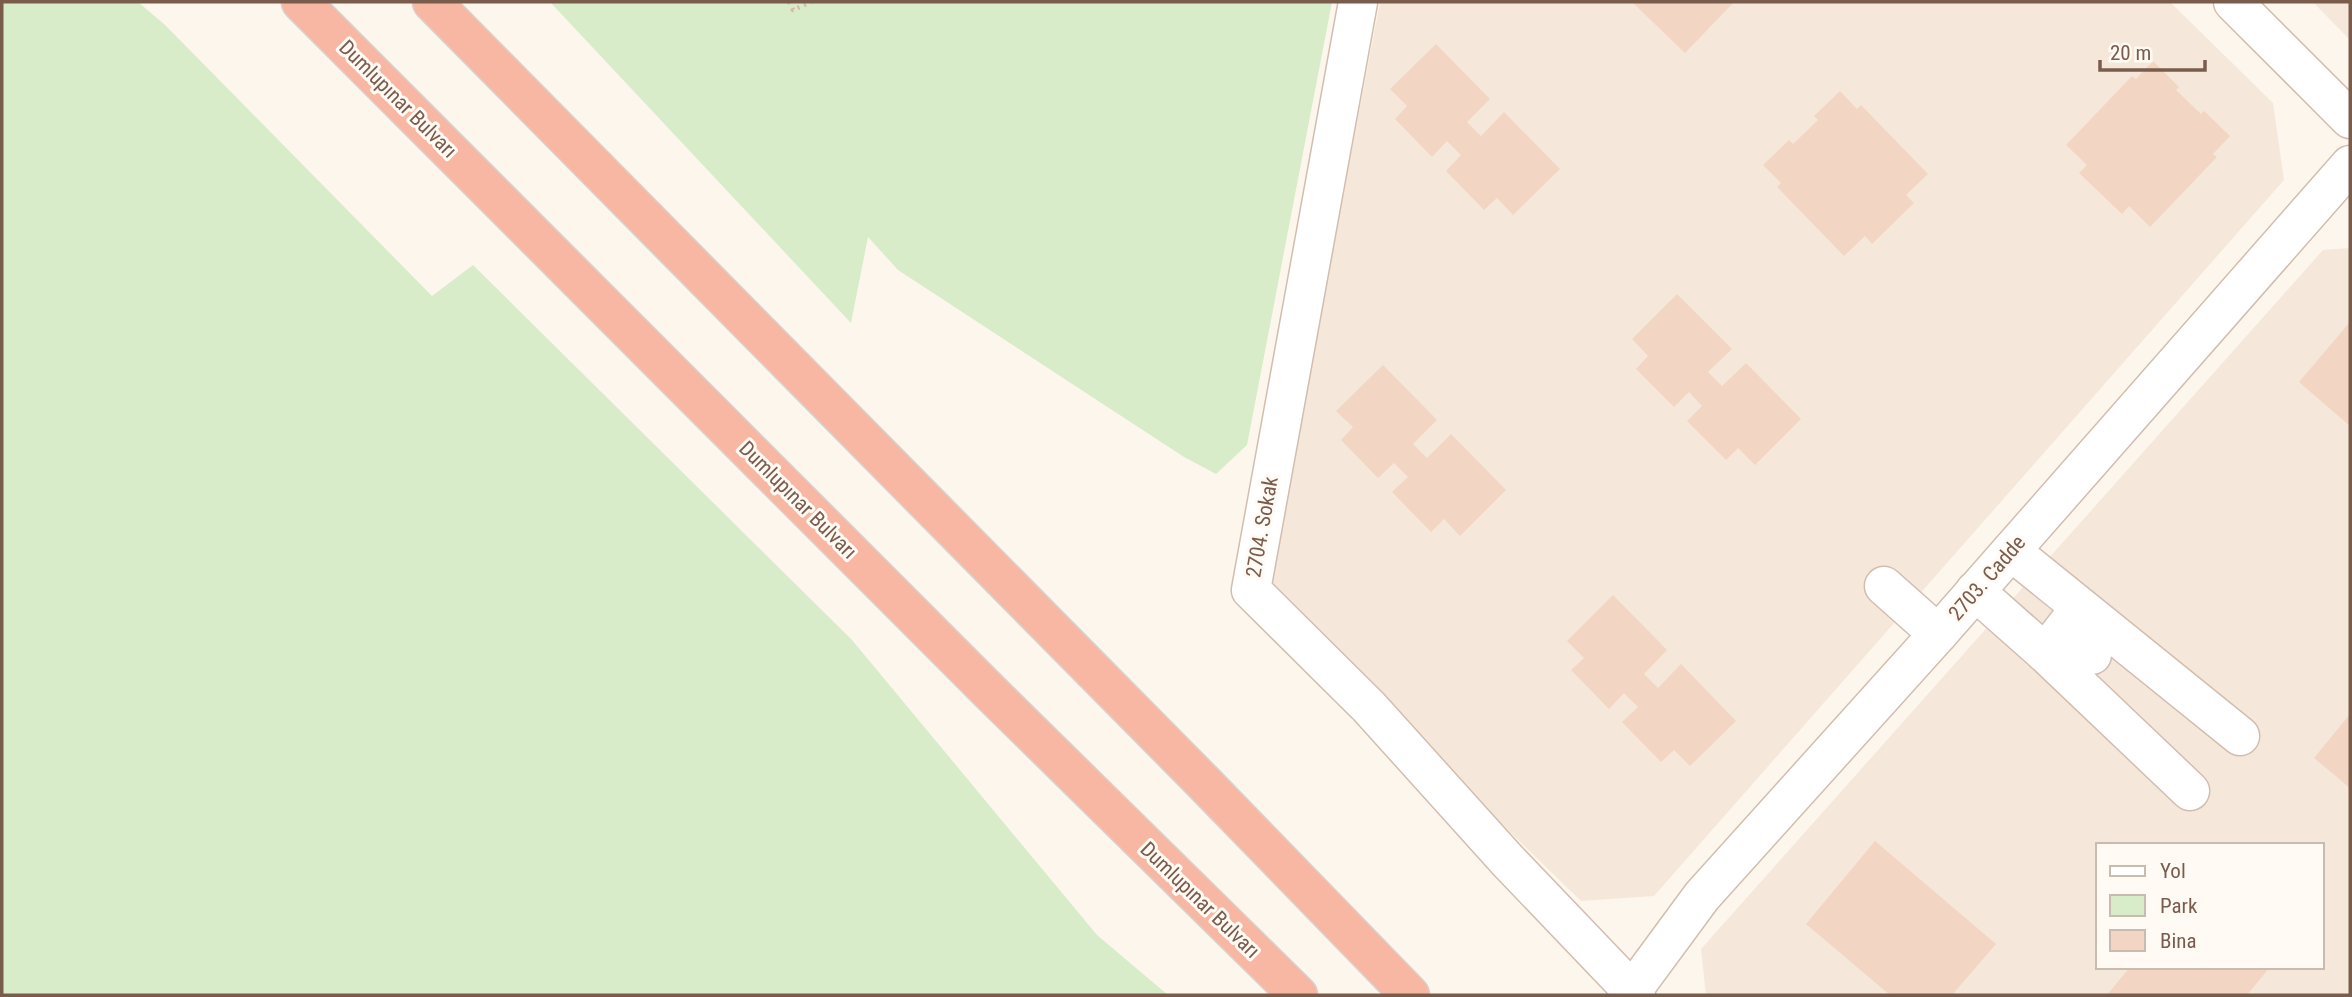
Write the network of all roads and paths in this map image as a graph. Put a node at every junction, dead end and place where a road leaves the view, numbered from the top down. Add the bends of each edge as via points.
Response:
1 (301, 2) edge
2 (432, 2) edge
3 (789, 2) edge
4 (811, 2) edge
5 (1357, 2) edge
6 (2232, 2) edge
7 (2350, 120) edge
8 (2350, 165) edge
9 (2011, 551) junction
10 (1884, 586) dead end
11 (1975, 591) junction
12 (2080, 608) junction
13 (1938, 634) junction
14 (2045, 653) junction
15 (2240, 736) dead end
16 (2190, 791) dead end
17 (1632, 994) edge
18 (1298, 995) edge
19 (1410, 995) edge

1 - 18 highway, Dumlupınar Bulvarı
2 - 19 highway
3 - 4 path via 793,10
5 - 17 street, 2704. Sokak via 1251,590 1369,707
6 - 7 street
8 - 9 street, 2703. Cadde
9 - 11 street, 2703. Cadde
9 - 12 street
10 - 13 street
11 - 13 street, 2703. Cadde
11 - 14 street
12 - 14 street via 2092,655
12 - 15 street
13 - 17 street, 2703. Cadde via 1702,895
14 - 16 street

